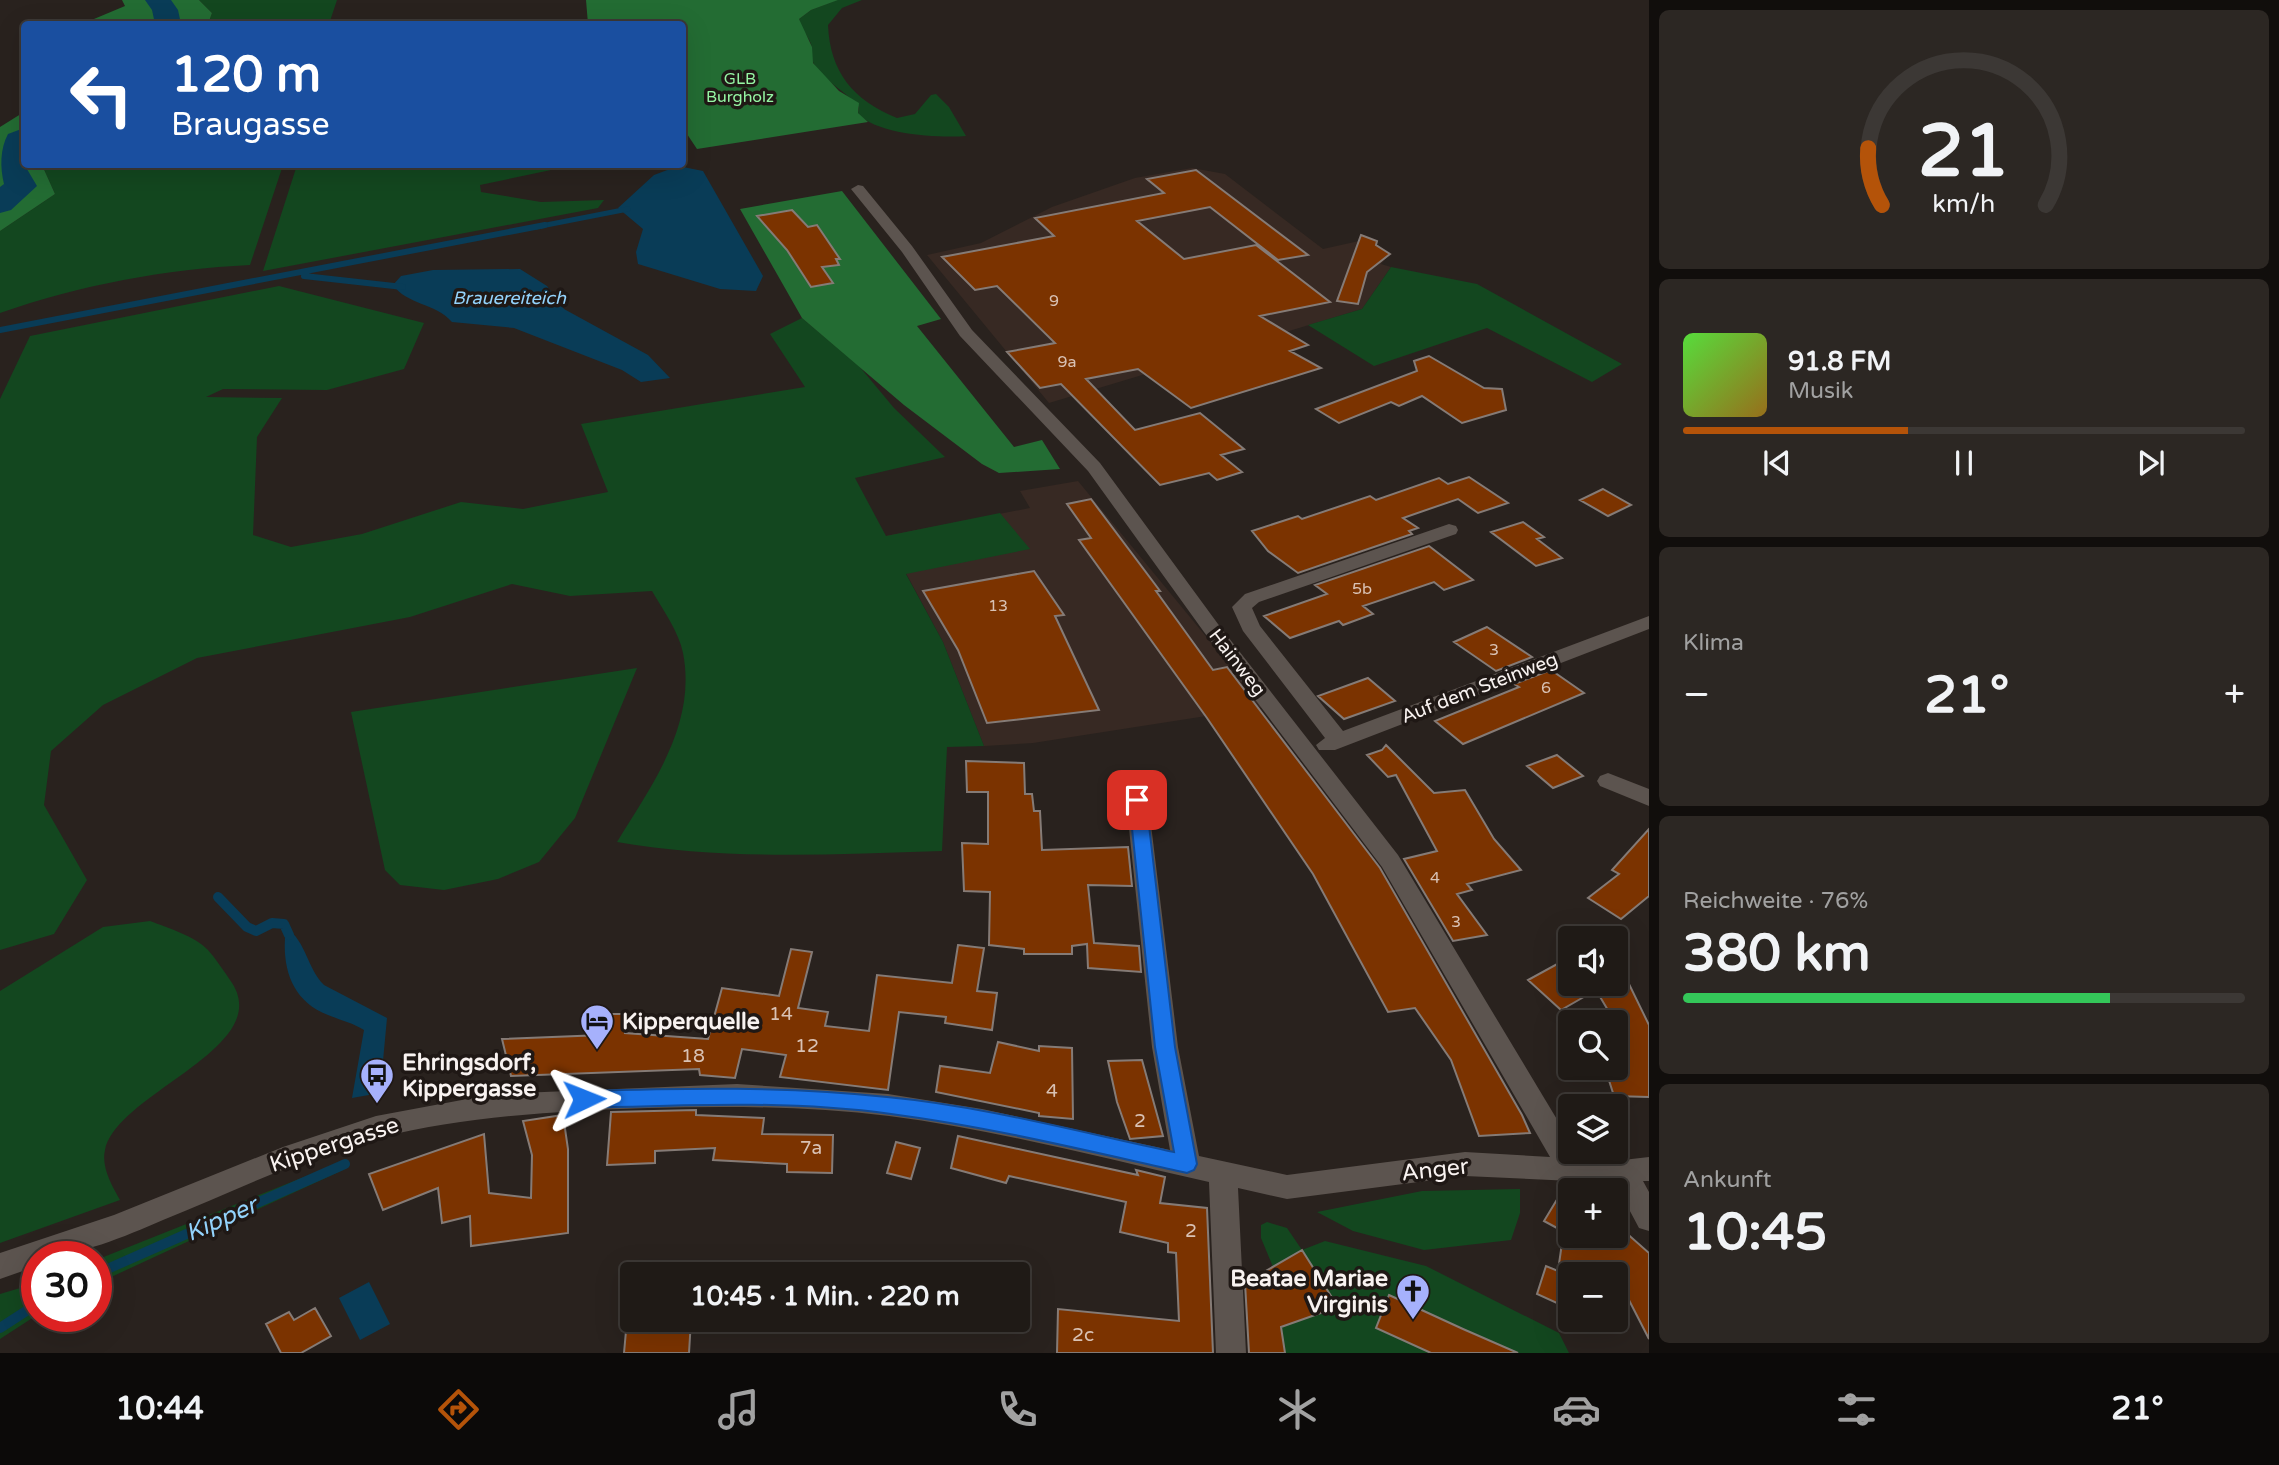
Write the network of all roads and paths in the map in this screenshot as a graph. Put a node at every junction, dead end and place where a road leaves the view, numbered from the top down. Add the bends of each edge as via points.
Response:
1 (858, 189) dead end
2 (1449, 530) dead end
3 (1649, 622) edge
4 (1339, 740) junction
5 (1309, 752) junction
6 (1608, 781) dead end
7 (1649, 798) edge
8 (1137, 800) dead end
9 (1187, 1164) junction
10 (1571, 1168) junction
11 (1636, 1171) edge
12 (1223, 1173) junction
13 (1649, 1219) edge
14 (0, 1266) edge
15 (1231, 1353) edge

1 - 5 street, Hainweg via 966,333 1094,467 1211,628
2 - 4 street, Hainweg via 1252,598 1242,607 1250,626
3 - 4 street, Auf dem Steinweg
4 - 5 street, Auf dem Steinweg
5 - 10 street, Hainweg via 1390,861
6 - 7 street
8 - 9 street via 1165,1047
9 - 12 street, Kippergasse
9 - 14 street, Kippergasse via 888,1105 737,1095 494,1105 376,1127 293,1154 121,1225
10 - 11 street, Anger
10 - 12 street, Anger via 1465,1164 1287,1187
11 - 13 street
12 - 15 street

